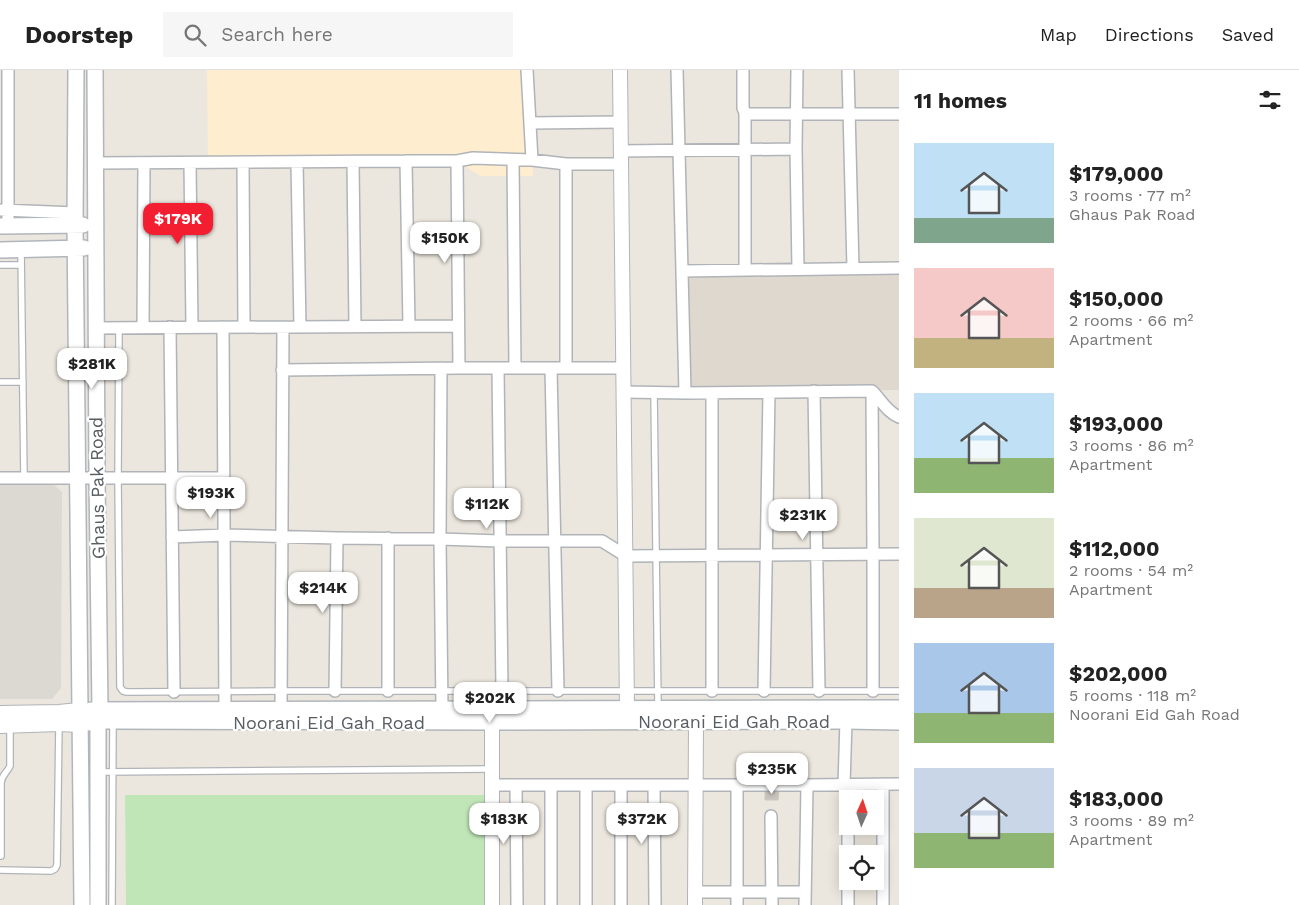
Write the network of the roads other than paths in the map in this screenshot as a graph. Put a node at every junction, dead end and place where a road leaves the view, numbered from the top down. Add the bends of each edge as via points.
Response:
1 (8, 70) edge
2 (76, 70) edge
3 (95, 70) edge
4 (527, 70) edge
5 (620, 70) edge
6 (677, 70) edge
7 (743, 70) edge
8 (797, 70) edge
9 (848, 70) edge
10 (4, 113) edge
11 (745, 113) junction
12 (797, 114) junction
13 (849, 114) junction
14 (899, 114) edge
15 (621, 122) junction
16 (530, 123) junction
17 (796, 149) junction
18 (679, 150) junction
19 (744, 150) junction
20 (622, 158) junction
21 (512, 160) junction
22 (532, 160) junction
23 (406, 161) junction
24 (457, 161) junction
25 (243, 162) junction
26 (296, 162) junction
27 (353, 162) junction
28 (95, 163) junction
29 (144, 163) junction
30 (190, 163) junction
31 (4, 164) edge
32 (566, 164) junction
33 (4, 218) edge
34 (75, 219) junction
35 (96, 224) junction
36 (76, 248) junction
37 (96, 248) junction
38 (21, 249) junction
39 (0, 250) edge
40 (0, 265) edge
41 (21, 265) junction
42 (853, 268) junction
43 (899, 268) edge
44 (798, 269) junction
45 (745, 270) junction
46 (682, 271) junction
47 (300, 326) junction
48 (355, 326) junction
49 (409, 326) junction
50 (458, 326) junction
51 (119, 327) junction
52 (143, 327) junction
53 (170, 327) junction
54 (192, 327) junction
55 (223, 327) junction
56 (244, 327) junction
57 (283, 327) junction
58 (96, 328) junction
59 (441, 368) junction
60 (459, 368) junction
61 (498, 368) junction
62 (515, 368) junction
63 (552, 368) junction
64 (566, 368) junction
65 (624, 368) junction
66 (282, 370) junction
67 (0, 382) edge
68 (23, 382) junction
69 (814, 391) junction
70 (872, 391) junction
71 (624, 392) junction
72 (654, 392) junction
73 (769, 392) junction
74 (685, 393) junction
75 (712, 393) junction
76 (899, 416) edge
77 (0, 478) edge
78 (24, 478) junction
79 (78, 478) junction
80 (97, 478) junction
81 (118, 478) junction
82 (172, 478) junction
83 (224, 478) junction
84 (224, 536) junction
85 (172, 537) junction
86 (282, 537) junction
87 (338, 538) junction
88 (388, 538) junction
89 (440, 539) junction
90 (500, 541) junction
91 (555, 541) junction
92 (874, 554) junction
93 (899, 554) edge
94 (766, 555) junction
95 (816, 555) junction
96 (626, 556) junction
97 (657, 556) junction
98 (712, 556) junction
99 (899, 690) edge
100 (282, 691) junction
101 (335, 691) junction
102 (388, 691) junction
103 (442, 691) junction
104 (502, 691) junction
105 (558, 691) junction
106 (627, 691) junction
107 (657, 691) junction
108 (712, 691) junction
109 (764, 691) junction
110 (819, 691) junction
111 (873, 691) junction
112 (174, 692) junction
113 (225, 692) junction
114 (626, 708) junction
115 (658, 708) junction
116 (899, 708) edge
117 (225, 710) junction
118 (281, 710) junction
119 (442, 710) junction
120 (0, 713) edge
121 (104, 717) junction
122 (59, 718) junction
123 (80, 718) junction
124 (696, 721) junction
125 (846, 721) junction
126 (492, 722) junction
127 (899, 722) edge
128 (5, 726) edge
129 (0, 769) edge
130 (8, 769) junction
131 (493, 769) junction
132 (105, 772) junction
133 (883, 784) junction
134 (899, 784) edge
135 (492, 785) junction
136 (516, 785) junction
137 (551, 785) junction
138 (586, 785) junction
139 (621, 785) junction
140 (654, 785) junction
141 (697, 785) junction
142 (737, 785) junction
143 (807, 785) junction
144 (846, 785) junction
145 (847, 790) edge
146 (771, 816) dead end
147 (1, 856) dead end
148 (0, 870) edge
149 (848, 890) edge
150 (737, 892) junction
151 (772, 892) junction
152 (805, 892) junction
153 (695, 898) edge
154 (82, 905) edge
155 (98, 905) edge
156 (112, 905) edge
157 (492, 905) edge
158 (517, 905) edge
159 (551, 905) edge
160 (586, 905) edge
161 (621, 905) edge
162 (655, 905) edge
163 (737, 905) edge
164 (772, 905) edge
165 (805, 905) edge
166 (848, 905) edge
167 (883, 905) edge

1 - 10 street
2 - 34 main road
3 - 28 main road, Ghaus Pak Road
4 - 16 street
5 - 15 street
6 - 18 street
7 - 11 street via 742,108
8 - 12 street
9 - 13 street
10 - 31 street
11 - 12 street
11 - 19 street
12 - 13 street
12 - 17 street
13 - 14 street
13 - 42 street
15 - 16 street
15 - 20 street
16 - 22 street
17 - 19 street
17 - 44 street
18 - 19 street
18 - 20 street
18 - 46 street
19 - 45 street
20 - 32 street
20 - 65 street
21 - 22 street
21 - 24 street via 473,158
21 - 62 street
22 - 32 street
23 - 24 street
23 - 27 street
23 - 49 street
24 - 50 street
25 - 26 street
25 - 30 street
25 - 56 street
26 - 27 street
26 - 47 street
27 - 48 street
28 - 29 street
28 - 35 main road, Ghaus Pak Road
29 - 30 street
29 - 52 street
30 - 54 street
31 - 33 street
32 - 64 street
33 - 34 main road
34 - 35 main road
34 - 36 main road
35 - 37 main road, Ghaus Pak Road
36 - 37 main road
36 - 38 main road
36 - 79 main road
37 - 58 main road, Ghaus Pak Road
38 - 39 main road
38 - 41 lane
40 - 41 lane
41 - 68 lane
42 - 43 street
42 - 44 street
44 - 45 street
45 - 46 street
46 - 74 street
47 - 48 street
47 - 57 street
48 - 49 street
49 - 50 street
50 - 60 street
51 - 52 street
51 - 58 street
51 - 81 lane
52 - 53 street
53 - 54 street
53 - 82 street
54 - 55 street
55 - 56 street
55 - 83 street
56 - 57 street
57 - 66 street
58 - 80 main road, Ghaus Pak Road
59 - 60 street
59 - 66 street
59 - 89 street
60 - 61 street
61 - 62 street
61 - 90 street
62 - 63 street
63 - 64 street
63 - 91 street
64 - 65 street
65 - 71 street
66 - 86 street
67 - 68 lane
68 - 78 lane
69 - 70 street
69 - 73 street
69 - 95 street
70 - 76 street via 886,408
70 - 92 street
71 - 72 street
71 - 96 street
72 - 74 street
72 - 97 lane
73 - 75 street
73 - 94 street
74 - 75 street
75 - 98 street
77 - 78 street
78 - 79 street
79 - 80 street
79 - 123 main road
80 - 81 street
80 - 121 main road, Ghaus Pak Road
81 - 82 street
81 - 112 lane via 120,687 128,692
82 - 83 street
82 - 85 street
83 - 84 street
84 - 85 street
84 - 86 street
84 - 113 street
85 - 112 street
86 - 87 street
86 - 100 street
87 - 88 street
87 - 101 street
88 - 89 street
88 - 102 street
89 - 90 street
89 - 103 street
90 - 91 street
90 - 104 street
91 - 96 street via 602,541
91 - 105 street
92 - 93 street
92 - 95 street
92 - 111 street
94 - 95 street
94 - 98 street
94 - 109 street
95 - 110 street
96 - 97 street
96 - 106 street
97 - 98 street
97 - 107 lane
98 - 108 street
99 - 111 lane
100 - 101 lane
100 - 113 lane
100 - 118 street
101 - 102 lane
102 - 103 lane
103 - 104 lane
103 - 119 street
104 - 105 lane
105 - 106 lane
106 - 107 lane
106 - 114 street
107 - 108 lane
107 - 115 lane
108 - 109 lane
109 - 110 lane
110 - 111 lane
112 - 113 lane
113 - 117 street
114 - 115 main road, Noorani Eid Gah Road
114 - 119 main road, Noorani Eid Gah Road
115 - 116 main road, Noorani Eid Gah Road
117 - 118 main road, Noorani Eid Gah Road
117 - 121 main road, Noorani Eid Gah Road
118 - 119 main road, Noorani Eid Gah Road
120 - 122 street, Noorani Eid Gah Road
121 - 123 main road, Noorani Eid Gah Road
121 - 126 main road, Noorani Eid Gah Road
121 - 132 main road, Ghaus Pak Road
122 - 123 street, Noorani Eid Gah Road
122 - 128 street, Noorani Eid Gah Road
122 - 148 lane via 57,865 51,871
123 - 154 main road
124 - 125 main road, Noorani Eid Gah Road
124 - 126 main road, Noorani Eid Gah Road
124 - 141 street
125 - 127 main road, Noorani Eid Gah Road
125 - 144 street
126 - 131 street
128 - 130 lane
129 - 130 lane
130 - 147 lane via 0,783
131 - 132 lane
131 - 135 street
132 - 155 main road, Ghaus Pak Road
132 - 156 lane
133 - 134 street
133 - 144 street
133 - 167 street
135 - 136 street
135 - 157 street
136 - 137 street
136 - 158 street
137 - 138 street
137 - 159 street
138 - 139 street
138 - 160 street
139 - 140 street
139 - 161 street
140 - 141 street
140 - 162 street
141 - 142 street
141 - 153 street
142 - 143 street
142 - 150 street
143 - 144 street
143 - 152 street
144 - 145 street
146 - 151 street
149 - 166 street
150 - 151 street
150 - 153 street
150 - 163 street
151 - 152 street
151 - 164 street
152 - 165 street

